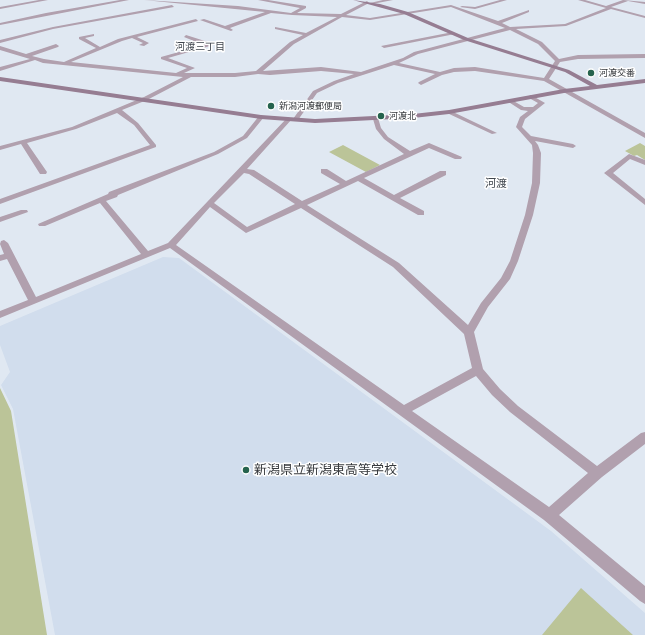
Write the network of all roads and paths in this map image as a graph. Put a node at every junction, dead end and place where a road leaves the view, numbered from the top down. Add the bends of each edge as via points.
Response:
1 (8, 0) edge
2 (46, 0) edge
3 (127, 0) edge
4 (146, 0) edge
5 (260, 0) edge
6 (355, 0) edge
7 (391, 0) edge
8 (505, 0) edge
9 (580, 0) edge
10 (628, 0) edge
11 (456, 1) dead end
12 (32, 2) junction
13 (248, 2) dead end
14 (366, 2) edge
15 (188, 3) junction
16 (645, 3) edge
17 (14, 5) junction
18 (36, 6) dead end
19 (238, 6) junction
20 (451, 6) junction
21 (0, 8) edge
22 (608, 8) junction
23 (41, 10) dead end
24 (527, 11) dead end
25 (136, 12) junction
26 (271, 12) junction
27 (406, 13) junction
28 (46, 14) junction
29 (292, 14) junction
30 (341, 16) junction
31 (144, 17) dead end
32 (645, 17) edge
33 (196, 20) dead end
34 (202, 20) dead end
35 (498, 23) junction
36 (0, 24) edge
37 (540, 26) junction
38 (226, 28) junction
39 (277, 28) dead end
40 (511, 28) junction
41 (235, 31) dead end
42 (453, 33) junction
43 (92, 35) dead end
44 (308, 35) junction
45 (186, 36) dead end
46 (133, 37) junction
47 (9, 39) junction
48 (466, 39) junction
49 (534, 39) junction
50 (0, 42) edge
51 (20, 44) dead end
52 (142, 45) dead end
53 (56, 46) dead end
54 (384, 46) dead end
55 (0, 48) edge
56 (99, 48) junction
57 (26, 56) junction
58 (645, 56) edge
59 (34, 59) junction
60 (558, 61) junction
61 (65, 63) junction
62 (394, 63) junction
63 (554, 67) junction
64 (0, 69) edge
65 (258, 72) junction
66 (360, 73) junction
67 (440, 74) junction
68 (175, 75) junction
69 (190, 76) junction
70 (0, 79) edge
71 (546, 80) junction
72 (645, 81) edge
73 (421, 83) dead end
74 (596, 87) junction
75 (564, 91) junction
76 (531, 97) junction
77 (144, 99) junction
78 (510, 101) junction
79 (533, 109) junction
80 (117, 110) junction
81 (450, 112) junction
82 (261, 117) junction
83 (293, 119) junction
84 (376, 119) junction
85 (494, 133) dead end
86 (645, 136) edge
87 (530, 138) junction
88 (23, 142) junction
89 (573, 146) dead end
90 (0, 148) edge
91 (409, 154) junction
92 (458, 158) dead end
93 (645, 163) edge
94 (242, 170) junction
95 (324, 171) dead end
96 (43, 172) dead end
97 (443, 173) dead end
98 (358, 178) junction
99 (346, 184) junction
100 (394, 198) junction
101 (102, 200) junction
102 (0, 202) edge
103 (209, 203) junction
104 (645, 203) edge
105 (303, 205) junction
106 (24, 212) dead end
107 (421, 212) dead end
108 (0, 220) edge
109 (42, 224) dead end
110 (4, 242) dead end
111 (171, 245) junction
112 (146, 255) junction
113 (5, 256) edge
114 (34, 302) junction
115 (0, 315) edge
116 (469, 332) junction
117 (478, 370) junction
118 (404, 410) junction
119 (645, 437) edge
120 (597, 473) junction
121 (549, 515) junction
122 (645, 596) edge

1 - 17 street
2 - 12 street
3 - 28 street
4 - 15 street
5 - 29 street via 304,7
6 - 14 street
7 - 14 street
8 - 20 street via 475,8
9 - 22 street
10 - 16 street
10 - 22 street
11 - 20 street
12 - 17 street
12 - 18 street
13 - 19 street
14 - 27 street
14 - 30 street
15 - 19 street
15 - 25 street
17 - 21 street
19 - 26 street
20 - 27 street
20 - 35 street
22 - 32 street
22 - 37 street via 566,24
23 - 28 street
24 - 35 street
25 - 31 street
25 - 47 street
26 - 29 street
26 - 38 street
27 - 30 street via 370,19
27 - 42 street
28 - 36 street
29 - 30 street
30 - 44 street
33 - 46 street
34 - 38 street
35 - 40 street
37 - 40 street
37 - 49 street via 544,34
38 - 41 street
39 - 44 street
40 - 48 street
40 - 49 street
42 - 48 street
42 - 54 street
43 - 56 street via 81,38
44 - 65 street via 292,43
45 - 68 street via 206,42 207,46 163,58 192,68
46 - 52 street via 148,43
46 - 56 street
47 - 50 street
47 - 51 street
48 - 62 street via 428,49
48 - 63 street
49 - 60 street
53 - 57 street
55 - 57 street
56 - 61 street
57 - 59 street
58 - 60 street via 578,57
59 - 61 street
59 - 64 street
60 - 63 street
61 - 68 street
62 - 66 street
62 - 67 street
63 - 71 street
63 - 74 street via 578,76
65 - 66 street via 321,69
65 - 69 street
66 - 83 street via 315,92
67 - 71 street via 475,69
67 - 73 street
68 - 69 street
69 - 77 street
70 - 77 street
71 - 75 street
72 - 74 street
74 - 75 street
75 - 76 street
75 - 86 street
76 - 78 street
76 - 79 street via 542,103
77 - 80 street
77 - 82 street
78 - 79 street via 523,109
78 - 81 street
79 - 87 street via 522,118 519,127
80 - 88 street via 74,128
80 - 102 street via 136,124 154,146
81 - 84 street
81 - 85 street
82 - 83 street
82 - 101 street via 245,137 222,150
83 - 84 street
83 - 94 street
84 - 91 street via 378,128 386,138
87 - 89 street
87 - 116 street via 537,153 536,182 529,215 514,261 505,279 484,306
88 - 90 street
88 - 96 street
91 - 92 street via 429,145
91 - 98 street
93 - 104 street via 629,156 608,173
94 - 103 street
94 - 105 street via 251,172
95 - 99 street
97 - 100 street
98 - 99 street
98 - 100 street
99 - 105 street
100 - 107 street
101 - 109 street
101 - 112 street
103 - 105 street via 246,230
103 - 111 street
105 - 116 street via 396,265
106 - 108 street
110 - 113 street
111 - 112 street
111 - 118 street
112 - 114 street
113 - 114 street
114 - 115 street
116 - 117 street
117 - 118 street
117 - 120 street via 514,409
118 - 121 street
119 - 120 street
120 - 121 street
121 - 122 street

